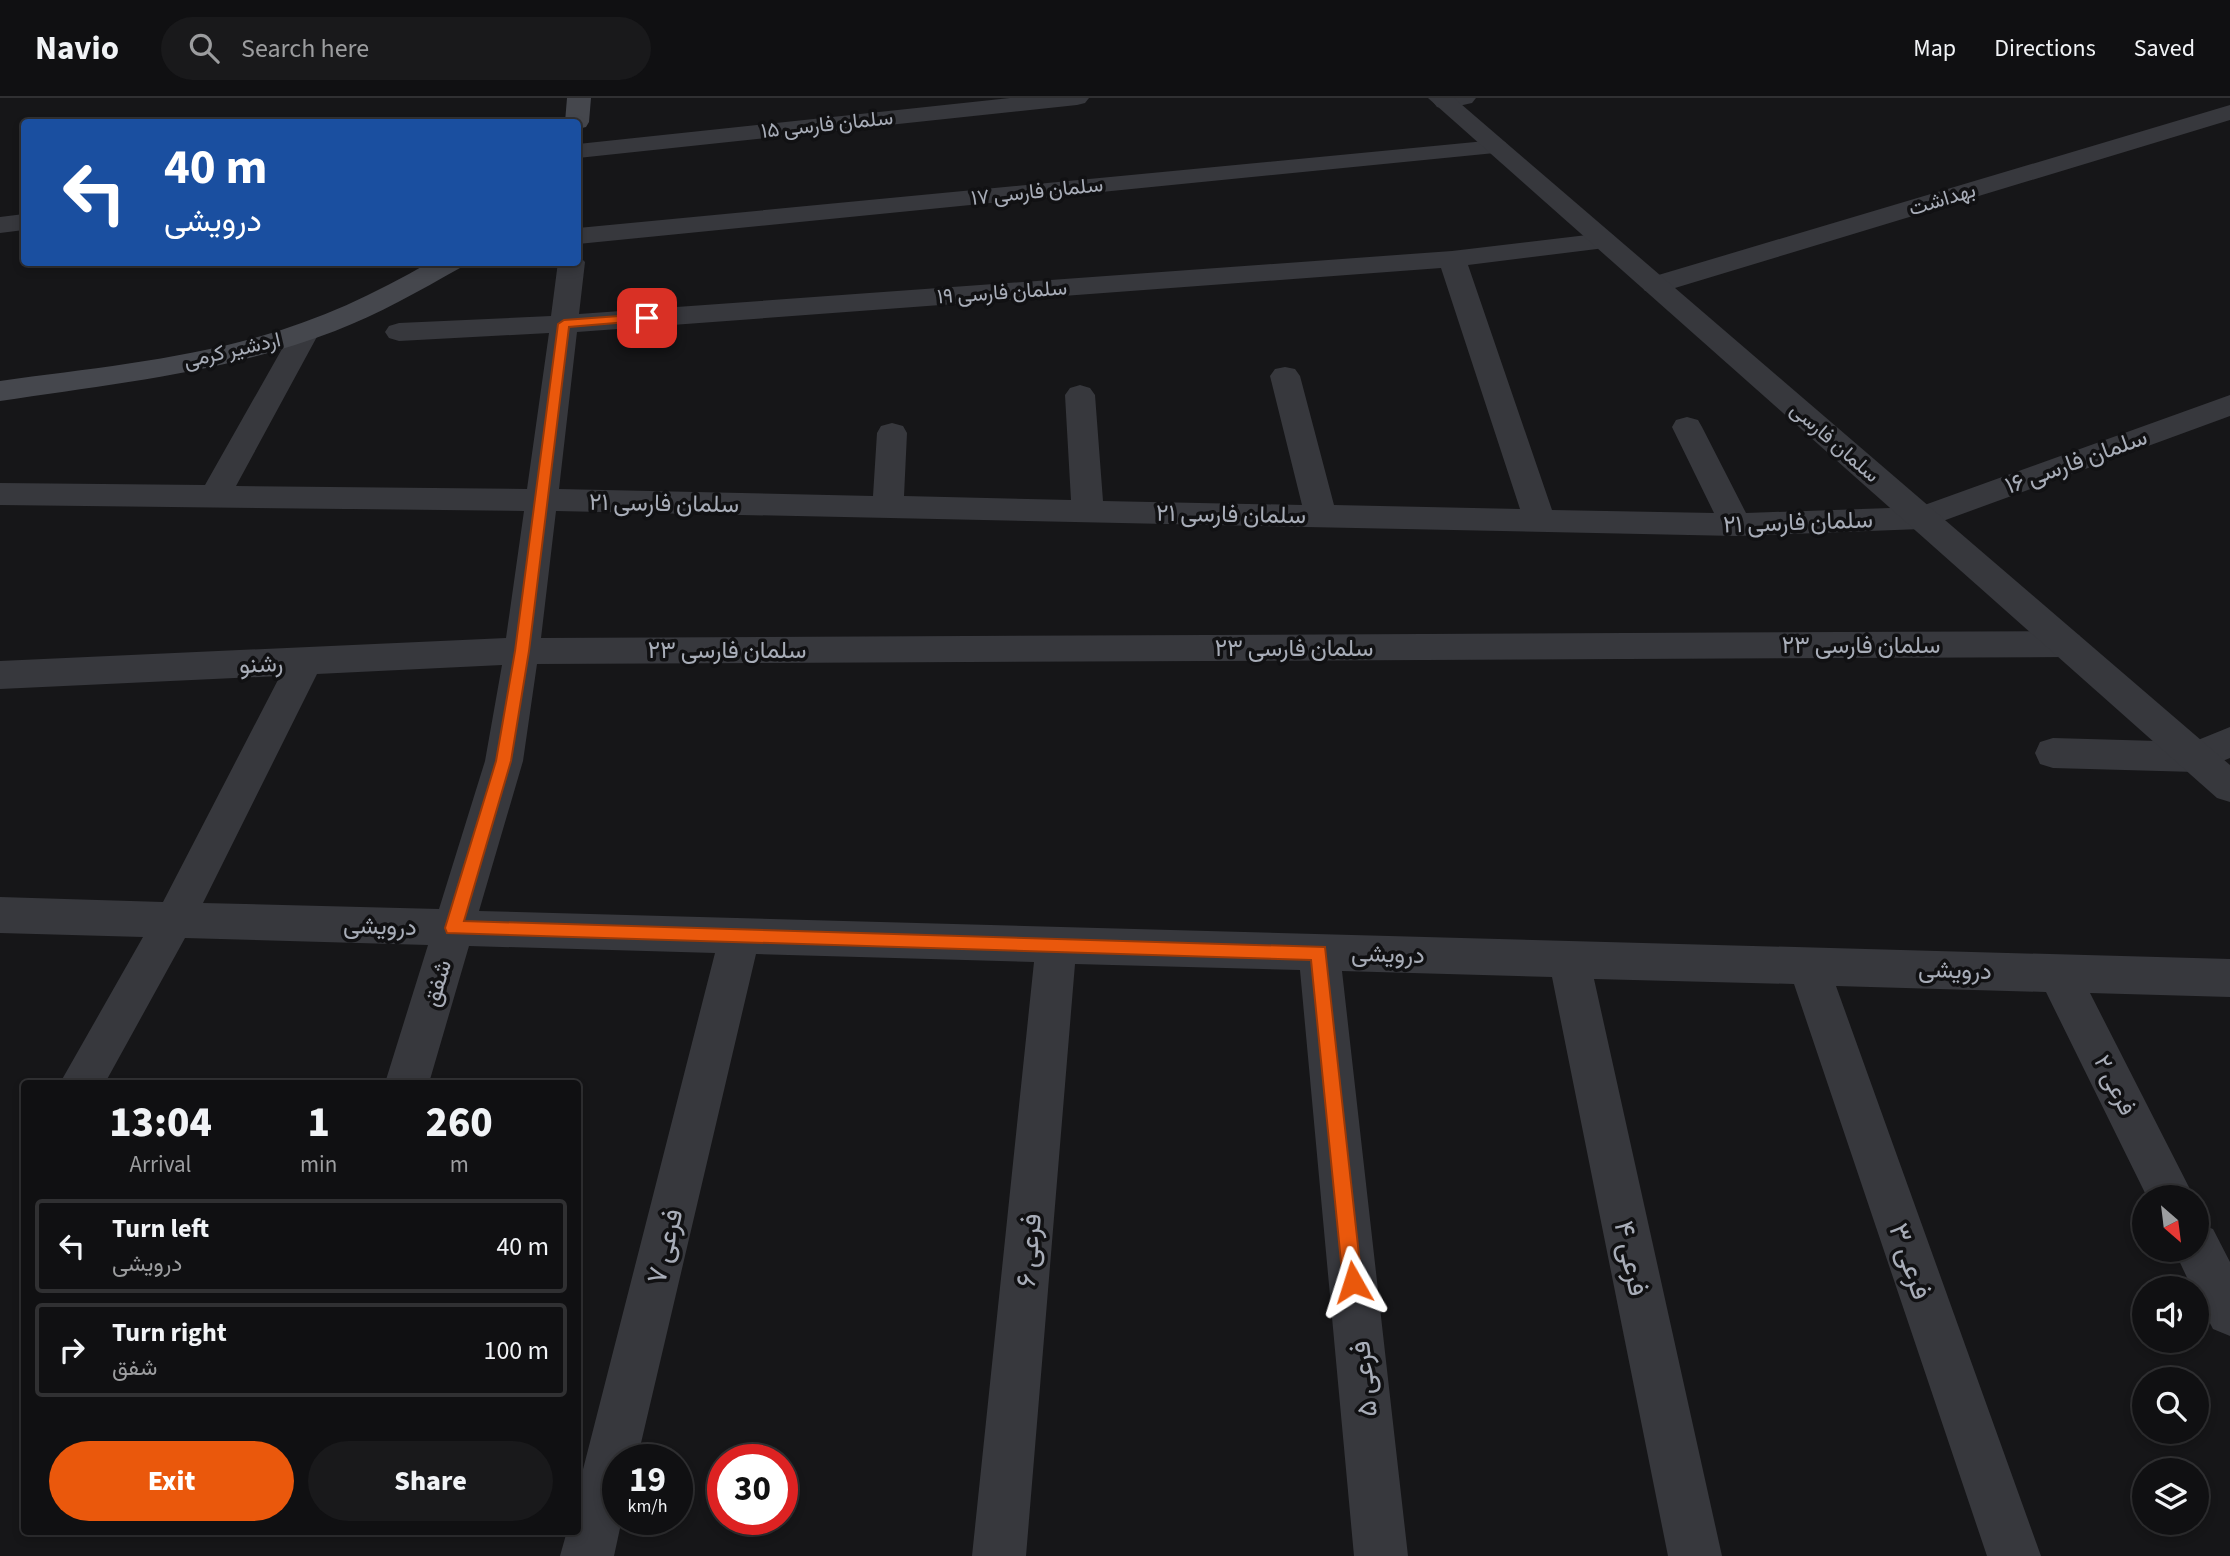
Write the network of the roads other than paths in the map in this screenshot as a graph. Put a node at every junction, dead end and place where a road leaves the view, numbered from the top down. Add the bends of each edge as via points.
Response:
1 (579, 98) edge
2 (1077, 98) edge
3 (1450, 99) edge
4 (2230, 112) edge
5 (577, 119) edge
6 (1496, 146) junction
7 (581, 151) edge
8 (21, 222) edge
9 (0, 226) edge
10 (581, 236) edge
11 (1604, 241) junction
12 (1452, 259) junction
13 (443, 266) edge
14 (571, 266) edge
15 (1655, 285) junction
16 (564, 324) junction
17 (305, 332) junction
18 (399, 332) dead end
19 (1284, 376) dead end
20 (0, 391) edge
21 (1080, 396) dead end
22 (2230, 405) edge
23 (1687, 427) dead end
24 (892, 433) dead end
25 (0, 494) edge
26 (215, 496) junction
27 (541, 500) junction
28 (888, 508) junction
29 (1088, 511) junction
30 (1321, 516) junction
31 (1921, 518) junction
32 (1540, 521) junction
33 (1736, 525) junction
34 (2067, 644) junction
35 (522, 651) junction
36 (305, 662) junction
37 (0, 675) edge
38 (2230, 742) edge
39 (2053, 753) dead end
40 (2196, 757) junction
41 (2230, 787) edge
42 (0, 915) edge
43 (174, 920) junction
44 (453, 928) junction
45 (740, 936) junction
46 (1056, 945) junction
47 (1319, 952) junction
48 (1569, 960) junction
49 (1809, 967) junction
50 (2057, 973) junction
51 (2230, 978) edge
52 (84, 1080) edge
53 (408, 1080) edge
54 (2165, 1185) edge
55 (2204, 1262) edge
56 (2230, 1312) edge
57 (587, 1556) edge
58 (999, 1556) edge
59 (1381, 1556) edge
60 (1695, 1556) edge
61 (2014, 1556) edge

1 - 5 main road
2 - 7 street, سلمان فارسی ۱۵
3 - 6 street, سلمان فارسی
4 - 15 street, بهداشت
6 - 10 street, سلمان فارسی ۱۷
6 - 11 street, سلمان فارسی
8 - 9 street
11 - 12 street, سلمان فارسی ۱۹
11 - 15 street, سلمان فارسی
12 - 16 street, سلمان فارسی ۱۹
12 - 32 street
13 - 17 main road, اردشیر کرمی via 363,310
14 - 16 street, شفق
15 - 31 street, سلمان فارسی
16 - 18 street, سلمان فارسی ۱۹
16 - 27 street, شفق
17 - 20 main road, اردشیر کرمی via 127,372
17 - 26 street
19 - 30 street
21 - 29 street
22 - 31 street, سلمان فارسی ۱۶
23 - 33 street
24 - 28 street
25 - 26 street, سلمان فارسی ۲۱
26 - 27 street, سلمان فارسی ۲۱
27 - 28 street, سلمان فارسی ۲۱
27 - 35 street, شفق
28 - 29 street, سلمان فارسی ۲۱
29 - 30 street, سلمان فارسی ۲۱
30 - 32 street, سلمان فارسی ۲۱
31 - 33 street, سلمان فارسی ۲۱
31 - 34 street, سلمان فارسی
32 - 33 street, سلمان فارسی ۲۱
34 - 35 street, سلمان فارسی ۲۳
34 - 40 street, سلمان فارسی
35 - 36 street, رشنو
35 - 44 street, شفق via 504,761
36 - 37 street, رشنو
36 - 43 street
38 - 40 street
39 - 40 street
40 - 41 street, سلمان فارسی
42 - 43 street, درویشی
43 - 44 street, درویشی
43 - 52 street
44 - 45 street, درویشی
44 - 53 street, شفق
45 - 46 street, درویشی
45 - 57 street, فرعی ۷
46 - 47 street, درویشی
46 - 58 street, فرعی ۶
47 - 48 street, درویشی
47 - 59 street, فرعی ۵
48 - 49 street, درویشی
48 - 60 street, فرعی ۴
49 - 50 street, درویشی
49 - 61 street, فرعی ۳
50 - 51 street, درویشی
50 - 54 street, فرعی ۲
55 - 56 street

